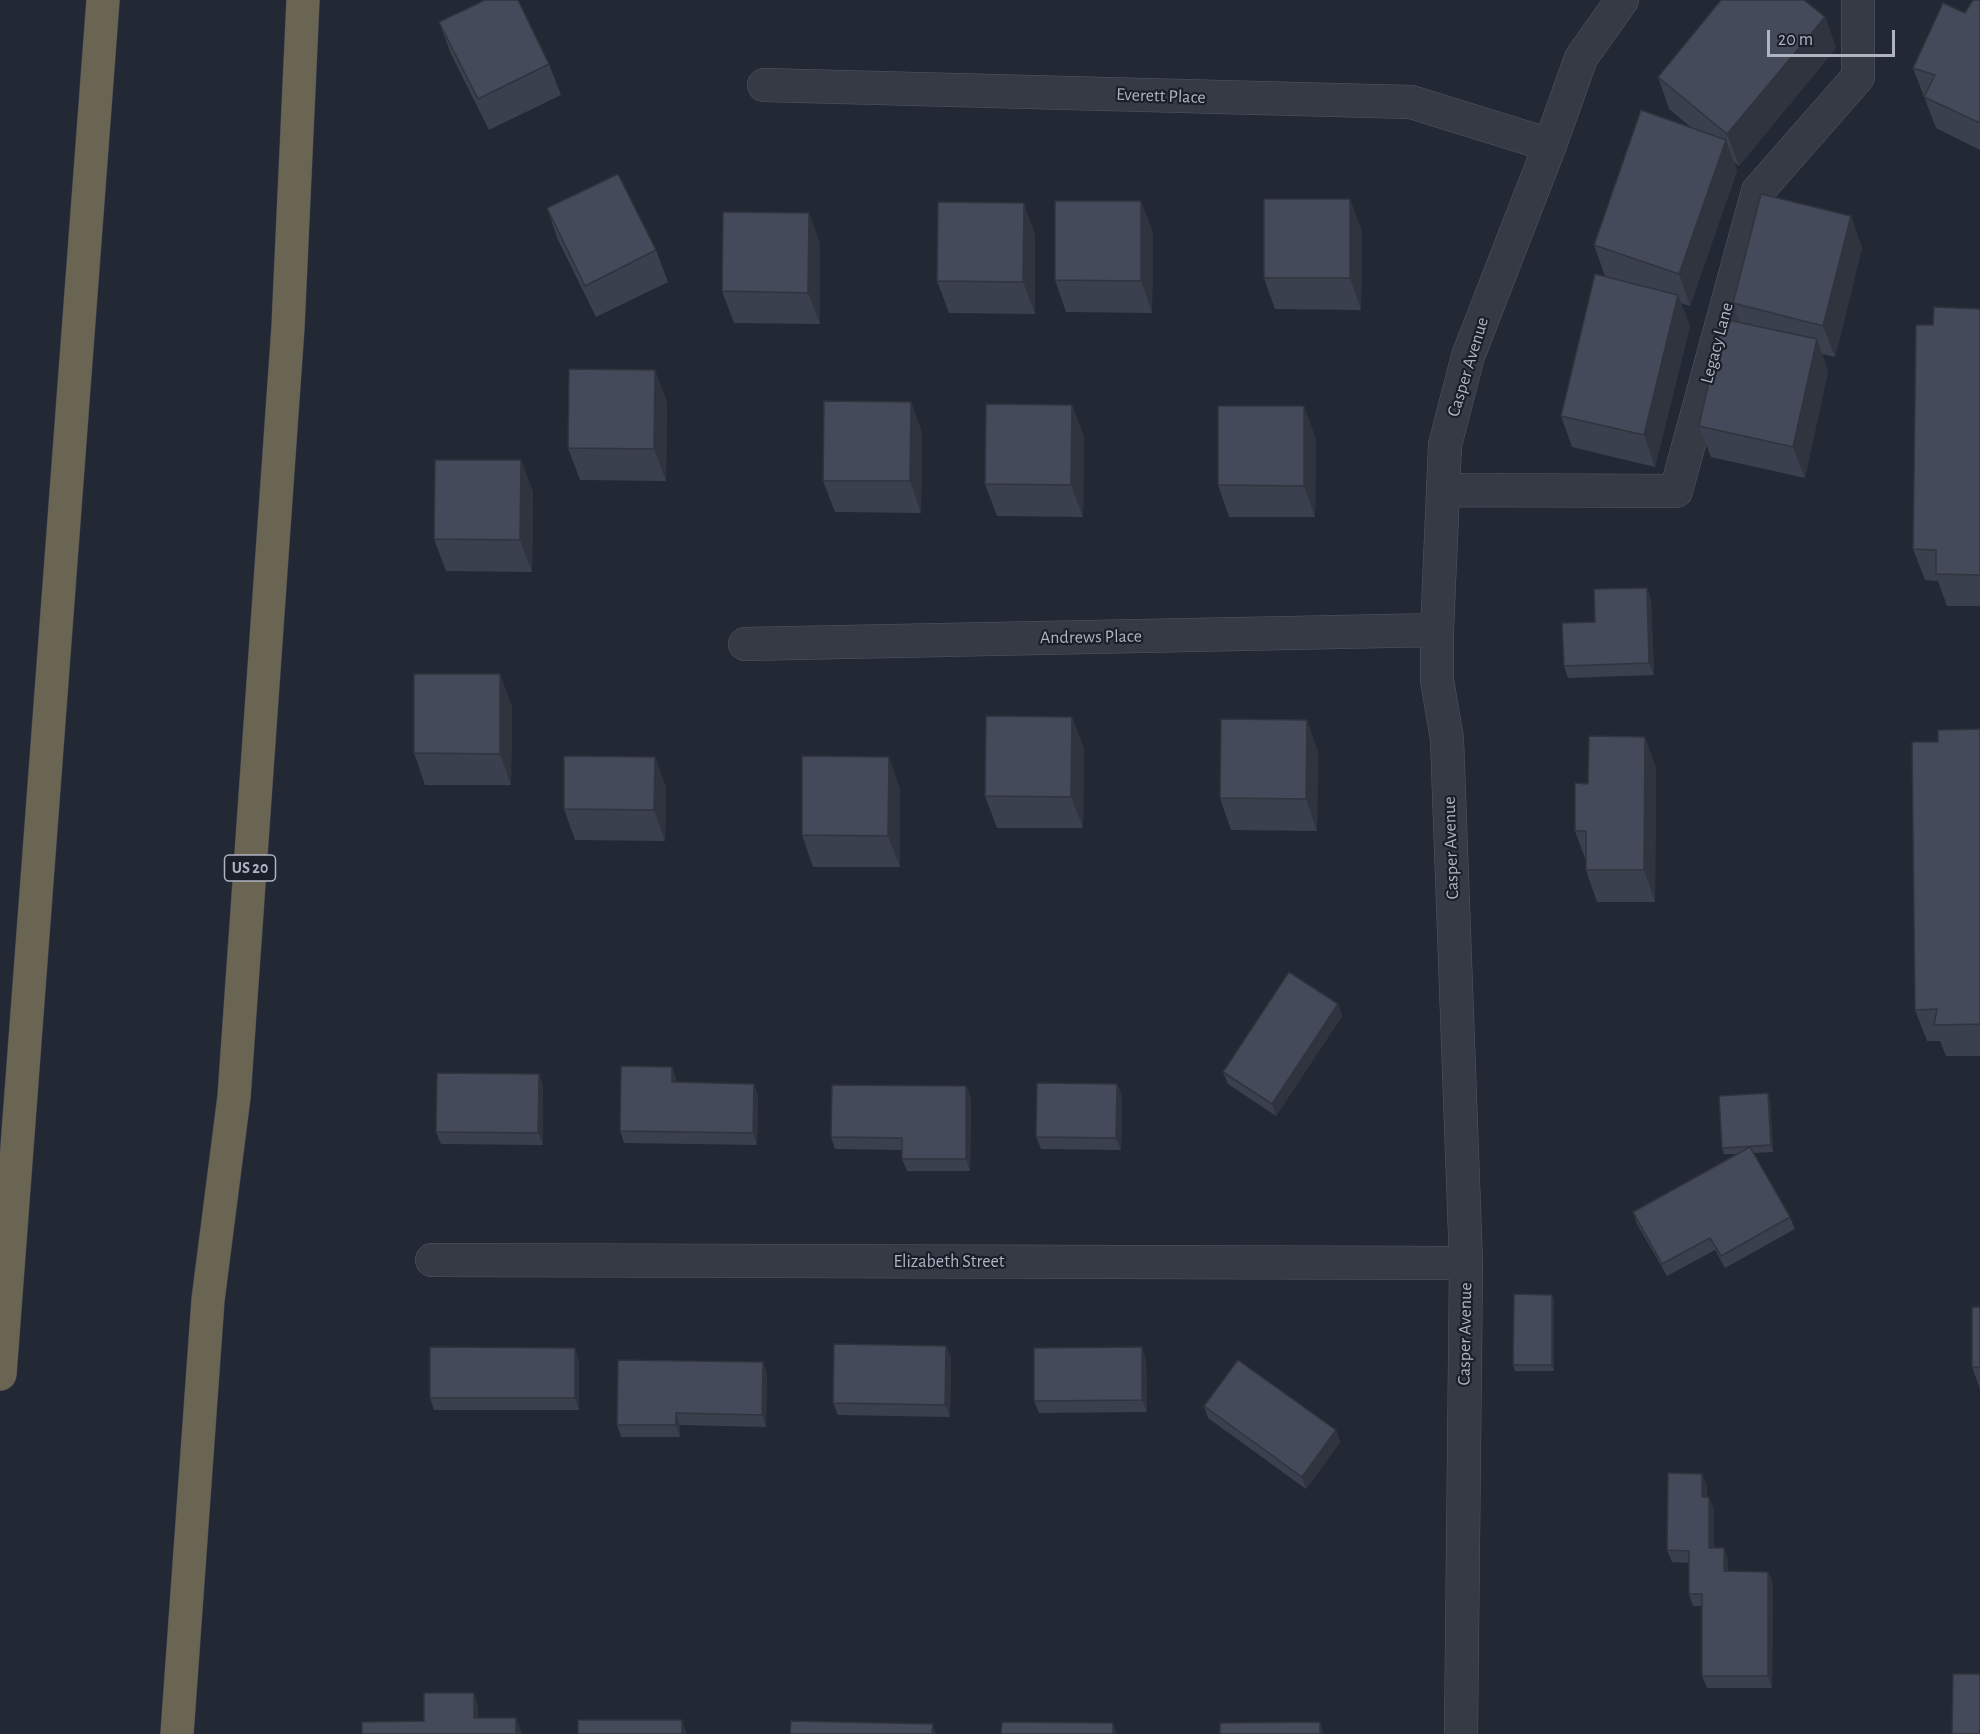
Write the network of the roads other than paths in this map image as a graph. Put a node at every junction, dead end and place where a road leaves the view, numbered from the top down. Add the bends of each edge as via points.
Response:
1 (103, 0) edge
2 (303, 0) edge
3 (1622, 0) edge
4 (1858, 0) edge
5 (764, 85) dead end
6 (1550, 145) junction
7 (1443, 490) junction
8 (1437, 630) junction
9 (745, 644) dead end
10 (432, 1260) dead end
11 (1466, 1263) junction
12 (0, 1374) edge
13 (177, 1734) edge
14 (1461, 1734) edge

1 - 12 highway
2 - 13 highway, US 20 via 288,327 235,1085 208,1300
3 - 6 street, Casper Avenue via 1581,58
4 - 7 street, Legacy Lane via 1858,77 1758,191 1676,491
5 - 6 street, Everett Place via 1411,102
6 - 7 street, Casper Avenue via 1468,356 1445,445
7 - 8 street, Casper Avenue
8 - 9 street, Andrews Place
8 - 11 street, Casper Avenue via 1437,680 1447,739
10 - 11 street, Elizabeth Street
11 - 14 street, Casper Avenue

